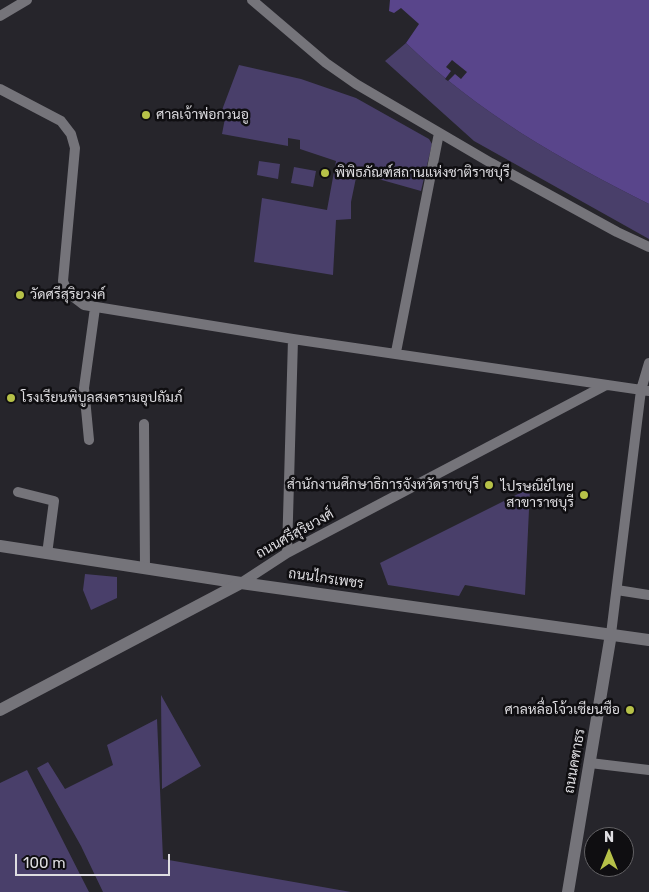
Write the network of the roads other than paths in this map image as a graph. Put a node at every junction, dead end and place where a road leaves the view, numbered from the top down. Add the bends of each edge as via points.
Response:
1 (27, 0) edge
2 (252, 0) edge
3 (0, 16) edge
4 (0, 89) edge
5 (439, 133) junction
6 (649, 247) edge
7 (95, 308) junction
8 (292, 339) junction
9 (396, 352) junction
10 (649, 363) edge
11 (606, 385) junction
12 (645, 391) edge
13 (144, 424) dead end
14 (89, 440) dead end
15 (18, 492) dead end
16 (0, 546) edge
17 (47, 554) junction
18 (287, 554) junction
19 (145, 569) junction
20 (241, 582) junction
21 (617, 590) junction
22 (649, 595) edge
23 (611, 634) junction
24 (649, 640) edge
25 (0, 710) edge
26 (590, 763) junction
27 (649, 770) edge
28 (568, 892) edge

1 - 3 street
2 - 5 street via 326,63
4 - 7 street via 61,121 71,134 75,148 63,281 67,292 84,305
5 - 6 street
5 - 9 street
7 - 8 street
7 - 14 street via 84,388
8 - 9 street
8 - 18 street
9 - 11 street
10 - 12 street
11 - 12 street
11 - 18 street, ถนนศรีสุริยวงศ์
12 - 21 street
13 - 19 street
15 - 17 street via 54,500
16 - 17 main road, ถนนไกรเพชร
17 - 19 main road, ถนนไกรเพชร
18 - 20 street, ถนนศรีสุริยวงศ์
19 - 20 main road, ถนนไกรเพชร
20 - 23 main road, ถนนไกรเพชร
20 - 25 main road, ถนนศรีสุริยวงศ์
21 - 22 street
21 - 23 street
23 - 24 main road, ถนนไกรเพชร
23 - 26 main road, ถนนคฑาธร
26 - 27 street
26 - 28 main road, ถนนคฑาธร

